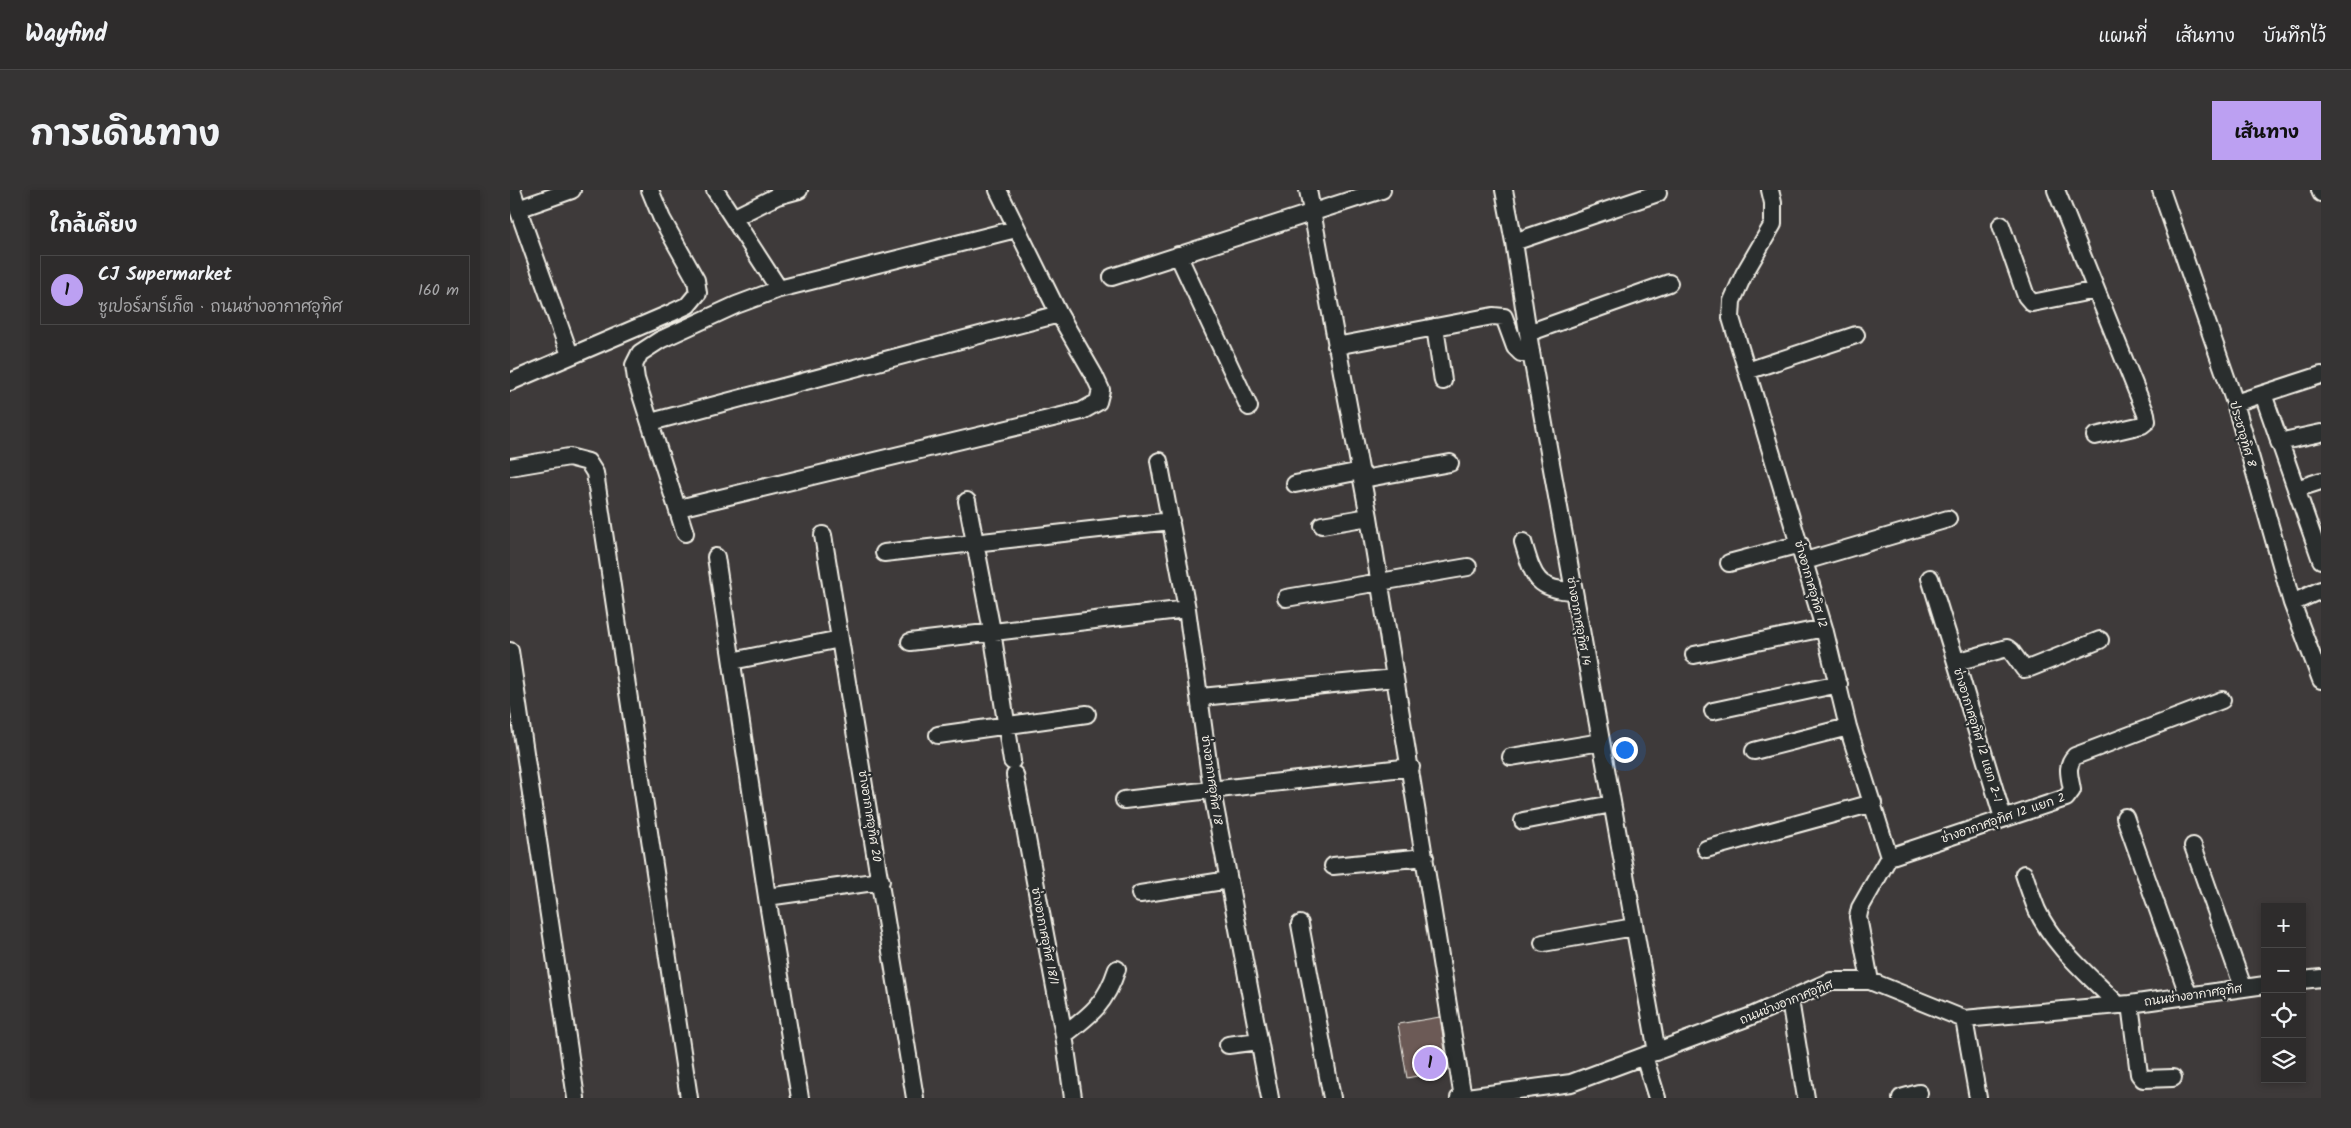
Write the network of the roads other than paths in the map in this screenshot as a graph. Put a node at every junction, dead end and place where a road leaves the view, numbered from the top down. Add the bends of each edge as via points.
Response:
1 (512, 190) edge
2 (572, 190) edge
3 (650, 190) edge
4 (715, 190) edge
5 (799, 190) edge
6 (998, 190) edge
7 (1308, 190) edge
8 (1382, 190) edge
9 (1504, 190) edge
10 (1770, 190) edge
11 (2056, 190) edge
12 (2161, 190) edge
13 (1658, 193) dead end
14 (518, 209) junction
15 (1312, 212) junction
16 (733, 218) junction
17 (2001, 225) dead end
18 (1016, 230) junction
19 (1514, 242) junction
20 (1178, 256) junction
21 (1112, 277) dead end
22 (1669, 283) dead end
23 (779, 289) junction
24 (2096, 290) junction
25 (1059, 314) junction
26 (1435, 327) junction
27 (1528, 333) junction
28 (1856, 335) dead end
29 (1336, 346) junction
30 (1531, 352) junction
31 (570, 355) junction
32 (1747, 371) junction
33 (2321, 375) edge
34 (1443, 381) dead end
35 (510, 382) edge
36 (2263, 394) junction
37 (2234, 403) junction
38 (1249, 407) dead end
39 (651, 422) junction
40 (2321, 434) edge
41 (2095, 436) dead end
42 (2279, 442) junction
43 (1159, 461) dead end
44 (1450, 464) dead end
45 (510, 467) edge
46 (1362, 475) junction
47 (2321, 481) edge
48 (1295, 484) dead end
49 (2296, 489) junction
50 (967, 501) dead end
51 (678, 508) junction
52 (1369, 517) junction
53 (1948, 519) dead end
54 (1171, 522) junction
55 (1322, 525) dead end
56 (686, 533) dead end
57 (2317, 534) edge
58 (823, 535) dead end
59 (1523, 542) dead end
60 (976, 544) junction
61 (1800, 544) junction
62 (884, 554) dead end
63 (716, 557) dead end
64 (2321, 560) edge
65 (1805, 561) junction
66 (1729, 563) dead end
67 (1468, 568) dead end
68 (1930, 578) dead end
69 (1381, 584) junction
70 (2321, 590) edge
71 (1574, 591) junction
72 (1286, 598) dead end
73 (2292, 603) junction
74 (1187, 610) junction
75 (1824, 628) junction
76 (992, 631) junction
77 (840, 639) junction
78 (2100, 640) dead end
79 (910, 642) dead end
80 (510, 651) edge
81 (1694, 655) dead end
82 (732, 661) junction
83 (1956, 662) junction
84 (1395, 678) junction
85 (2321, 680) edge
86 (1839, 684) junction
87 (1201, 697) junction
88 (2222, 700) dead end
89 (1713, 711) dead end
90 (1087, 714) dead end
91 (1005, 726) junction
92 (1848, 727) junction
93 (938, 735) dead end
94 (1601, 742) junction
95 (1754, 751) dead end
96 (1511, 757) dead end
97 (1411, 767) junction
98 (1212, 791) junction
99 (1124, 800) dead end
100 (1873, 803) junction
101 (1612, 804) junction
102 (2125, 817) dead end
103 (2003, 818) junction
104 (1523, 822) dead end
105 (2193, 846) dead end
106 (1706, 850) dead end
107 (1425, 857) junction
108 (1889, 857) junction
109 (1333, 866) dead end
110 (2024, 874) dead end
111 (1229, 880) junction
112 (881, 881) junction
113 (1140, 894) dead end
114 (767, 898) junction
115 (1300, 924) dead end
116 (1634, 927) junction
117 (1543, 943) dead end
118 (1117, 969) dead end
119 (2321, 978) edge
120 (2306, 980) edge
121 (1870, 981) junction
122 (2261, 985) edge
123 (2243, 987) junction
124 (2188, 994) junction
125 (1790, 1000) junction
126 (2123, 1004) junction
127 (1964, 1019) junction
128 (1064, 1035) junction
129 (1259, 1041) junction
130 (1228, 1045) dead end
131 (1650, 1054) junction
132 (2173, 1078) dead end
133 (1919, 1093) dead end
134 (576, 1098) edge
135 (689, 1098) edge
136 (800, 1098) edge
137 (915, 1098) edge
138 (1072, 1098) edge
139 (1270, 1098) edge
140 (1332, 1098) edge
141 (1459, 1098) edge
142 (1463, 1098) edge
143 (1657, 1098) edge
144 (1806, 1098) edge
145 (1900, 1098) edge
146 (1978, 1098) edge

1 - 14 street
2 - 14 street
3 - 31 street via 662,220 696,280 698,294 688,305
4 - 16 street
5 - 16 street via 777,196
6 - 18 street
7 - 15 street
8 - 15 street
9 - 19 street, ช่างอากาศอุทิศ 14
10 - 32 street, ช่างอากาศอุทิศ 12 via 1773,224 1732,301 1731,318
11 - 24 street
12 - 37 street, ประชาอุทิศ 8
13 - 19 street
14 - 31 street
15 - 20 street
15 - 29 street
16 - 23 street
17 - 24 street via 2026,296 2032,303
18 - 23 street
18 - 25 street
19 - 27 street, ช่างอากาศอุทิศ 14
20 - 21 street
20 - 38 street
22 - 27 street
23 - 39 street via 705,319 640,353 634,365 636,379
24 - 41 street via 2146,421 2142,425
25 - 39 street
25 - 51 street via 1101,390 1098,402 1082,411
26 - 29 street
26 - 30 street via 1493,316 1504,317 1515,347 1521,353
26 - 34 street
27 - 30 street, ช่างอากาศอุทิศ 14
28 - 32 street
29 - 46 street
30 - 71 street, ช่างอากาศอุทิศ 14
31 - 35 street
32 - 61 street, ช่างอากาศอุทิศ 12
33 - 36 street
36 - 37 street
36 - 42 street
37 - 73 street, ประชาอุทิศ 8
39 - 51 street
40 - 42 street
42 - 49 street
43 - 54 street, ช่างอากาศอุทิศ 18
44 - 46 street
45 - 135 street via 570,456 588,462 595,472
46 - 48 street
46 - 52 street
47 - 49 street
49 - 57 street
50 - 60 street, ช่างอากาศอุทิศ 18/1
51 - 56 street
52 - 55 street
52 - 69 street
53 - 65 street
54 - 60 street
54 - 74 street, ช่างอากาศอุทิศ 18
57 - 64 street
58 - 77 street, ช่างอากาศอุทิศ 20
59 - 71 street via 1532,574 1544,585
60 - 62 street
60 - 76 street, ช่างอากาศอุทิศ 18/1
61 - 65 street, ช่างอากาศอุทิศ 12
61 - 66 street
63 - 82 street
65 - 75 street, ช่างอากาศอุทิศ 12
67 - 69 street
68 - 83 street
69 - 72 street
69 - 84 street
70 - 73 street
71 - 94 street, ช่างอากาศอุทิศ 14
73 - 85 street, ประชาอุทิศ 8
74 - 76 street
74 - 87 street, ช่างอากาศอุทิศ 18
75 - 81 street
75 - 86 street, ช่างอากาศอุทิศ 12
76 - 79 street
76 - 91 street, ช่างอากาศอุทิศ 18/1
77 - 82 street
77 - 112 street, ช่างอากาศอุทิศ 20
78 - 83 street, ช่างอากาศอุทิศ 12 แยก 2-1 via 2024,669 2007,648
80 - 134 street
82 - 114 street
83 - 103 street, ช่างอากาศอุทิศ 12 แยก 2-1
84 - 87 street
84 - 97 street
86 - 89 street
86 - 92 street, ช่างอากาศอุทิศ 12
87 - 98 street, ช่างอากาศอุทิศ 18
88 - 103 street, ช่างอากาศอุทิศ 12 แยก 2 via 2075,756 2068,769 2070,795
90 - 91 street
91 - 93 street
91 - 128 street, ช่างอากาศอุทิศ 18/1
92 - 95 street
92 - 100 street, ช่างอากาศอุทิศ 12
94 - 96 street
94 - 101 street, ช่างอากาศอุทิศ 14
97 - 98 street
97 - 107 street
98 - 99 street
98 - 111 street, ช่างอากาศอุทิศ 18
100 - 106 street
100 - 108 street, ช่างอากาศอุทิศ 12
101 - 104 street
101 - 116 street, ช่างอากาศอุทิศ 14
102 - 124 street
103 - 108 street, ช่างอากาศอุทิศ 12 แยก 2
105 - 123 street
107 - 109 street
107 - 142 street
108 - 121 street via 1858,917
110 - 126 street via 2047,928 2061,946
111 - 113 street
111 - 129 street, ช่างอากาศอุทิศ 18
112 - 114 street
112 - 137 street, ช่างอากาศอุทิศ 20
114 - 136 street
115 - 140 street
116 - 117 street
116 - 131 street, ช่างอากาศอุทิศ 14
118 - 128 street via 1110,991 1091,1014
119 - 120 street
121 - 125 street, ถนนช่างอากาศอุทิศ via 1831,981
121 - 127 street, ถนนช่างอากาศอุทิศ
122 - 123 street, ถนนช่างอากาศอุทิศ
123 - 124 street, ถนนช่างอากาศอุทิศ
124 - 126 street, ถนนช่างอากาศอุทิศ
125 - 131 street, ถนนช่างอากาศอุทิศ
125 - 144 street
126 - 127 street, ถนนช่างอากาศอุทิศ
126 - 132 street via 2139,1074 2143,1079
127 - 146 street
128 - 138 street, ช่างอากาศอุทิศ 18/1
129 - 130 street
129 - 139 street, ช่างอากาศอุทิศ 18
131 - 142 street, ถนนช่างอากาศอุทิศ via 1571,1083
131 - 143 street, ช่างอากาศอุทิศ 14
133 - 145 street
141 - 142 street, ถนนช่างอากาศอุทิศ

